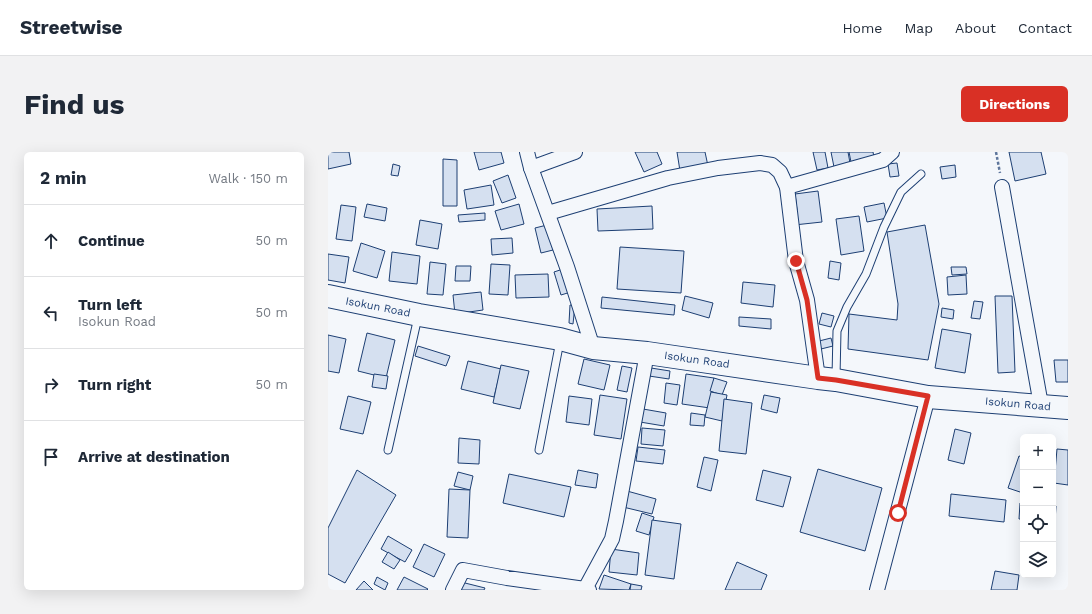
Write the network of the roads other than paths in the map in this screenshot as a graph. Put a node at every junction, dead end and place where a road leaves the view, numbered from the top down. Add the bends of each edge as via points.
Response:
1 (527, 152) edge
2 (575, 152) edge
3 (892, 152) edge
4 (531, 168) junction
5 (921, 174) dead end
6 (787, 187) junction
7 (1002, 187) road end
8 (548, 213) junction
9 (328, 296) edge
10 (419, 315) junction
11 (560, 339) junction
12 (593, 348) junction
13 (647, 353) junction
14 (827, 379) junction
15 (928, 396) junction
16 (1041, 405) junction
17 (1068, 408) edge
18 (388, 450) dead end
19 (539, 450) dead end
20 (587, 589) edge
21 (453, 590) edge
22 (877, 590) edge

1 - 4 street
2 - 4 street
3 - 6 street via 883,160
4 - 8 street
5 - 14 lane via 901,192 866,274 847,307 837,331
6 - 8 street via 780,172 772,165 760,163 668,178
6 - 14 street via 796,261
7 - 16 street
8 - 12 street
9 - 10 main road, Isokun Road
10 - 11 main road, Isokun Road
10 - 18 lane
11 - 12 main road, Isokun Road
11 - 19 lane
12 - 13 main road, Isokun Road
13 - 14 main road, Isokun Road
13 - 20 street via 612,539
14 - 15 main road, Isokun Road
15 - 16 main road, Isokun Road
15 - 22 street
16 - 17 main road, Isokun Road
20 - 21 street via 463,570

